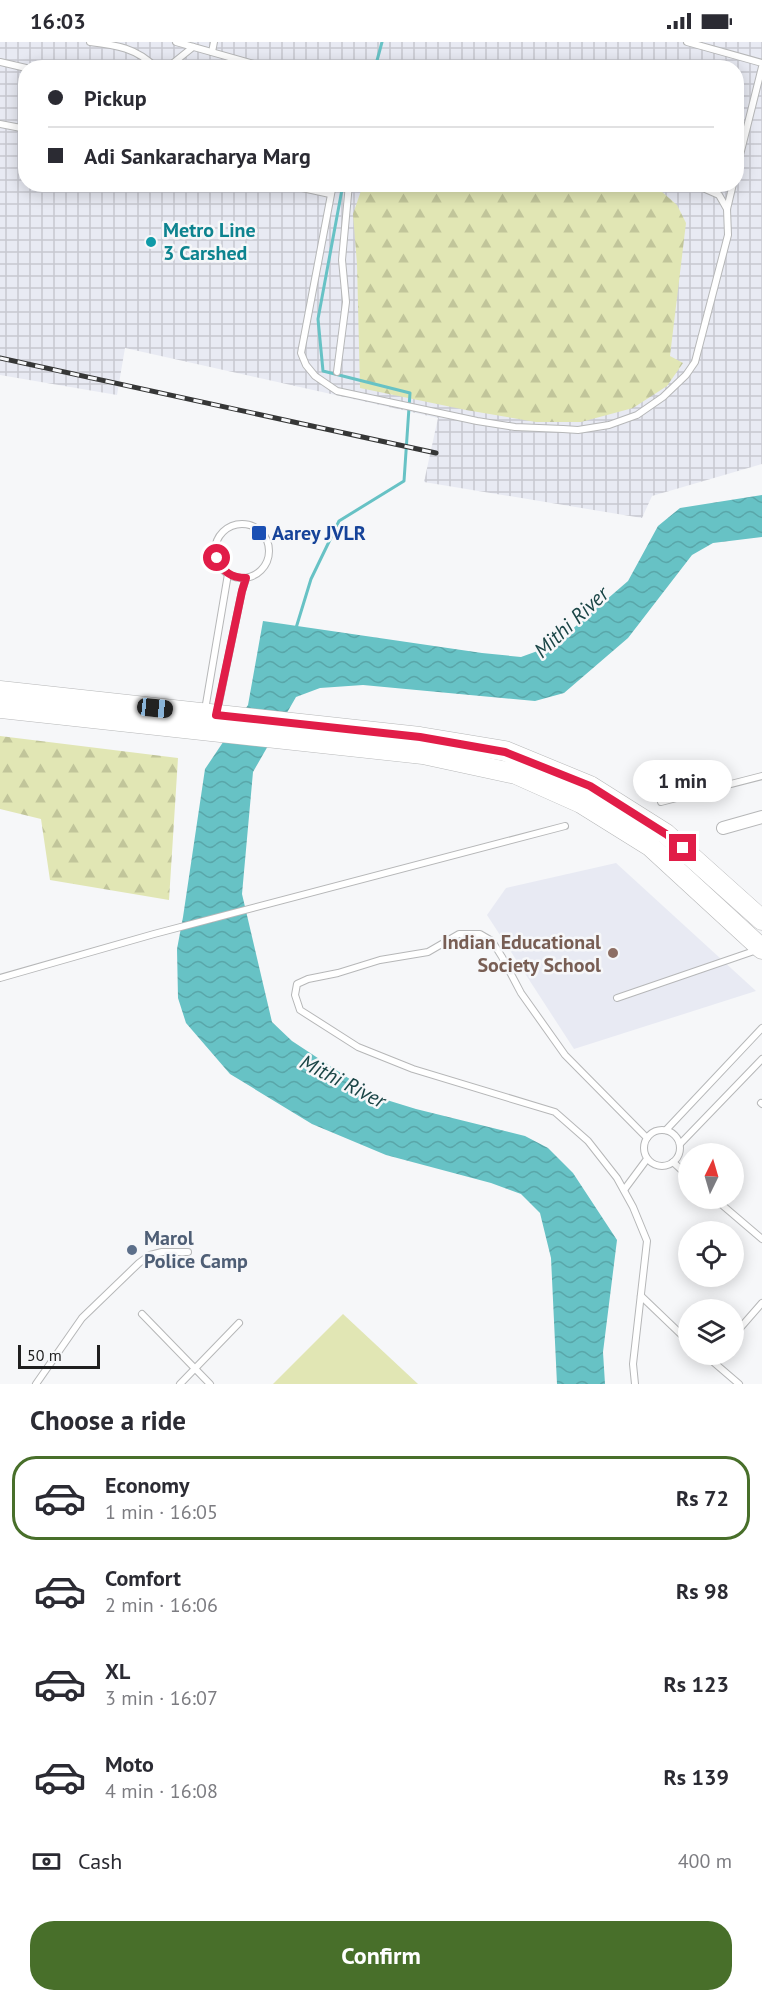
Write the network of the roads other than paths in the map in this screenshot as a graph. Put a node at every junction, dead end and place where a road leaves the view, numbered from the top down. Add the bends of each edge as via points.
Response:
1 (90, 42) edge
2 (176, 42) edge
3 (214, 42) edge
4 (687, 42) edge
5 (193, 47) junction
6 (212, 52) junction
7 (149, 60) edge
8 (177, 60) edge
9 (240, 60) edge
10 (0, 62) edge
11 (762, 65) edge
12 (18, 66) edge
13 (0, 124) edge
14 (18, 127) edge
15 (744, 138) edge
16 (321, 192) edge
17 (348, 192) edge
18 (712, 192) edge
19 (731, 192) edge
20 (330, 194) joint
21 (727, 209) junction
22 (337, 372) dead end
23 (228, 574) junction
24 (246, 578) junction
25 (0, 691) edge
26 (0, 708) edge
27 (210, 714) junction
28 (762, 776) edge
29 (661, 802) dead end
30 (762, 818) edge
31 (565, 826) dead end
32 (723, 828) dead end
33 (762, 920) edge
34 (761, 949) edge
35 (0, 978) edge
36 (617, 998) dead end
37 (762, 1028) edge
38 (762, 1059) edge
39 (666, 1130) junction
40 (647, 1138) junction
41 (679, 1143) edge
42 (681, 1143) edge
43 (678, 1155) edge
44 (647, 1159) junction
45 (673, 1162) junction
46 (678, 1167) edge
47 (624, 1190) junction
48 (727, 1209) edge
49 (762, 1239) edge
50 (188, 1252) dead end
51 (641, 1296) junction
52 (762, 1303) edge
53 (142, 1314) dead end
54 (239, 1323) dead end
55 (744, 1324) edge
56 (678, 1331) edge
57 (717, 1365) edge
58 (195, 1369) junction
59 (36, 1384) edge
60 (180, 1384) edge
61 (210, 1384) edge
62 (635, 1384) edge
63 (739, 1384) edge

1 - 7 lane via 120,45
2 - 5 lane
3 - 6 lane
4 - 11 lane
5 - 6 lane
5 - 8 lane
6 - 9 lane
10 - 12 lane
11 - 15 lane
13 - 14 lane
16 - 20 lane
17 - 22 lane via 342,260 346,302
18 - 21 lane via 719,195
19 - 21 lane
20 - 21 lane via 301,353 315,376 337,391 477,421 563,429 594,428 623,421 644,411 686,375 695,362 728,235
23 - 24 lane
23 - 24 lane via 219,564 216,546 222,534 232,527 251,526 266,538 269,551 263,569
23 - 27 lane
24 - 27 lane
25 - 27 main road
26 - 34 main road via 423,754 516,774 581,803 650,846
27 - 33 main road via 420,737 505,752 590,786 666,834
28 - 29 lane
30 - 32 street
31 - 35 lane
34 - 36 lane
37 - 39 lane
38 - 42 lane
39 - 40 lane via 655,1131
39 - 41 lane
40 - 44 lane
40 - 47 lane via 565,1055 521,993 492,941 480,934 459,934 428,952 380,960 297,984 295,995 300,1010 358,1047 413,1069 555,1112 588,1141
43 - 45 lane
44 - 45 lane via 663,1166
44 - 47 lane
45 - 46 lane
47 - 51 lane via 647,1241
48 - 49 lane
50 - 59 lane via 162,1252 139,1263 82,1318
51 - 56 lane
51 - 62 lane via 633,1364
52 - 55 lane
53 - 58 lane
54 - 58 lane
57 - 63 lane
58 - 60 lane
58 - 61 lane

